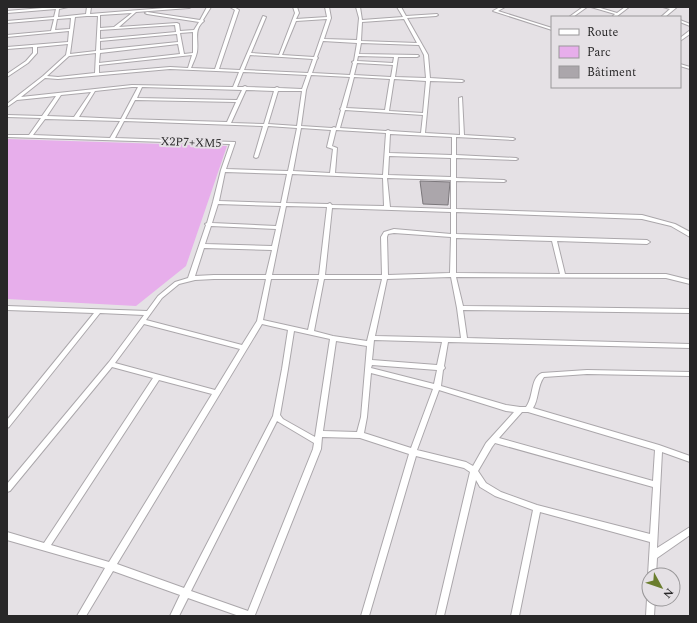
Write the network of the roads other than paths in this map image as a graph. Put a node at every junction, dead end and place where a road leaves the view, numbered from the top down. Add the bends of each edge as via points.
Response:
1 (58, 7) edge
2 (66, 7) edge
3 (89, 7) edge
4 (144, 7) edge
5 (189, 7) edge
6 (209, 7) edge
7 (232, 7) edge
8 (295, 7) edge
9 (327, 7) edge
10 (358, 7) edge
11 (399, 7) edge
12 (502, 7) edge
13 (585, 7) edge
14 (593, 7) edge
15 (627, 7) edge
16 (665, 7) edge
17 (674, 8) edge
18 (136, 11) junction
19 (7, 12) edge
20 (618, 14) junction
21 (436, 15) dead end
22 (88, 16) junction
23 (99, 16) junction
24 (572, 16) edge
25 (615, 16) edge
26 (665, 16) edge
27 (73, 17) junction
28 (264, 17) dead end
29 (404, 17) junction
30 (56, 18) junction
31 (329, 18) junction
32 (294, 20) junction
33 (361, 20) junction
34 (202, 21) junction
35 (7, 22) edge
36 (115, 28) junction
37 (98, 29) junction
38 (551, 29) edge
39 (71, 30) junction
40 (195, 31) junction
41 (53, 32) junction
42 (690, 32) edge
43 (178, 33) junction
44 (7, 36) edge
45 (681, 39) edge
46 (98, 40) junction
47 (321, 40) junction
48 (360, 42) junction
49 (70, 43) junction
50 (180, 43) junction
51 (418, 44) junction
52 (35, 46) junction
53 (7, 48) edge
54 (98, 52) junction
55 (194, 54) junction
56 (248, 54) junction
57 (68, 55) junction
58 (182, 55) junction
59 (356, 55) junction
60 (280, 56) junction
61 (396, 56) junction
62 (417, 56) dead end
63 (316, 58) junction
64 (354, 62) junction
65 (98, 64) junction
66 (395, 64) junction
67 (189, 69) junction
68 (217, 70) junction
69 (242, 71) junction
70 (98, 74) junction
71 (310, 74) junction
72 (7, 76) edge
73 (351, 76) junction
74 (44, 77) junction
75 (393, 78) junction
76 (428, 79) junction
77 (462, 81) dead end
78 (141, 86) junction
79 (235, 87) junction
80 (245, 87) junction
81 (277, 88) junction
82 (94, 90) junction
83 (304, 90) junction
84 (59, 95) junction
85 (461, 98) dead end
86 (16, 99) junction
87 (134, 99) junction
88 (239, 100) junction
89 (7, 106) edge
90 (342, 109) junction
91 (387, 112) junction
92 (424, 114) junction
93 (7, 116) edge
94 (43, 117) junction
95 (76, 118) junction
96 (122, 120) junction
97 (229, 123) junction
98 (265, 125) junction
99 (299, 127) junction
100 (336, 128) junction
101 (388, 132) junction
102 (423, 134) junction
103 (7, 136) edge
104 (454, 136) junction
105 (462, 136) junction
106 (30, 137) junction
107 (112, 139) junction
108 (513, 139) dead end
109 (386, 154) junction
110 (256, 157) dead end
111 (454, 158) junction
112 (516, 159) dead end
113 (223, 170) junction
114 (290, 173) junction
115 (332, 174) junction
116 (385, 176) junction
117 (454, 180) junction
118 (504, 181) dead end
119 (216, 202) junction
120 (284, 203) junction
121 (330, 205) junction
122 (387, 208) junction
123 (453, 210) junction
124 (208, 224) junction
125 (279, 228) junction
126 (690, 235) edge
127 (453, 236) junction
128 (554, 239) junction
129 (648, 242) dead end
130 (202, 246) junction
131 (275, 248) junction
132 (453, 275) junction
133 (563, 276) junction
134 (269, 277) junction
135 (322, 277) junction
136 (385, 277) junction
137 (191, 279) junction
138 (690, 282) edge
139 (7, 308) edge
140 (460, 308) junction
141 (99, 311) junction
142 (690, 311) edge
143 (147, 313) junction
144 (142, 321) junction
145 (260, 321) junction
146 (291, 328) junction
147 (311, 332) junction
148 (333, 338) junction
149 (446, 340) junction
150 (464, 340) junction
151 (371, 341) junction
152 (690, 346) edge
153 (243, 348) junction
154 (368, 362) junction
155 (111, 364) junction
156 (442, 368) junction
157 (368, 370) junction
158 (690, 374) edge
159 (157, 377) junction
160 (437, 387) junction
161 (216, 393) junction
162 (524, 410) junction
163 (276, 416) junction
164 (7, 425) edge
165 (320, 434) junction
166 (360, 435) junction
167 (494, 440) junction
168 (318, 442) junction
169 (659, 448) junction
170 (413, 452) junction
171 (690, 459) edge
172 (474, 471) junction
173 (657, 485) junction
174 (7, 489) edge
175 (537, 508) junction
176 (690, 531) edge
177 (7, 536) edge
178 (654, 539) junction
179 (46, 546) junction
180 (654, 555) junction
181 (111, 566) junction
182 (653, 567) edge
183 (185, 592) junction
184 (81, 616) edge
185 (174, 616) edge
186 (251, 616) edge
187 (365, 616) edge
188 (440, 616) edge
189 (515, 616) edge

1 - 2 street
1 - 19 street
1 - 30 street
3 - 22 street
4 - 18 street
5 - 18 street
6 - 34 street
7 - 68 street via 237,10
8 - 32 street via 297,13
9 - 31 street
10 - 33 street
11 - 29 street
12 - 38 street via 495,11
13 - 24 street
14 - 20 street
15 - 20 street
16 - 17 street
17 - 26 street
18 - 23 street
18 - 34 street
18 - 36 street
20 - 25 street
21 - 29 street
22 - 23 street
22 - 27 street
23 - 37 street
27 - 30 street
27 - 39 street
28 - 56 street
29 - 33 street
29 - 51 street
30 - 35 street
30 - 41 street
31 - 32 street
31 - 47 street
32 - 60 street
33 - 48 street
34 - 40 street
36 - 37 street
36 - 43 street via 177,24
37 - 46 street
39 - 41 street
39 - 49 street
40 - 43 street
40 - 55 street
41 - 44 street
42 - 45 street
43 - 46 street
43 - 50 street
46 - 54 street
47 - 48 street
47 - 63 street
48 - 51 street
48 - 59 street
49 - 52 street
49 - 57 street
50 - 54 street
50 - 58 street
51 - 76 street via 426,55
52 - 53 street
52 - 72 street via 35,53 27,62
54 - 57 street
54 - 65 street
55 - 58 street
55 - 67 street
56 - 60 street
56 - 69 street
57 - 74 street
58 - 65 street
59 - 61 street
59 - 64 street
60 - 63 street
61 - 62 street
61 - 66 street
63 - 71 street
64 - 66 street
64 - 73 street
65 - 70 street
66 - 75 street
67 - 68 street
67 - 70 street via 170,68
68 - 69 street
69 - 71 street
69 - 79 street
70 - 74 street
71 - 73 street
71 - 83 street
73 - 75 street
73 - 90 street
74 - 86 street
75 - 76 street
75 - 91 street
76 - 77 street
76 - 92 street
78 - 79 street
78 - 82 street
78 - 87 street
79 - 80 street
80 - 81 street
80 - 88 street
81 - 83 street
81 - 98 street
82 - 84 street
82 - 95 street
83 - 99 street
84 - 86 street
84 - 94 street
85 - 105 street
86 - 89 street
87 - 88 street
87 - 96 street
88 - 97 street
90 - 91 street
90 - 100 street
91 - 92 street
92 - 102 street
93 - 94 street
94 - 95 street
94 - 106 street
95 - 96 street
96 - 97 street
96 - 107 street
97 - 98 street
98 - 99 street
98 - 110 street
99 - 100 street
99 - 114 street
100 - 101 street
100 - 115 street via 329,147 335,148
101 - 102 street
101 - 109 street
102 - 104 street
103 - 106 street, X2P7+XM5
104 - 105 street
104 - 111 street
105 - 108 street
106 - 107 street, X2P7+XM5
107 - 113 street, X2P7+XM5 via 233,143
109 - 111 street
109 - 116 street
111 - 112 street
111 - 117 street
113 - 114 street
113 - 119 street, X2P7+XM5
114 - 115 street
114 - 120 street
115 - 116 street
116 - 117 street
116 - 122 street
117 - 118 street
117 - 123 street
119 - 120 street
119 - 124 street, X2P7+XM5
120 - 121 street
120 - 125 street
121 - 122 street
121 - 135 street
122 - 123 street
123 - 126 street via 642,217 667,222
123 - 127 street
124 - 125 street
124 - 130 street, X2P7+XM5
125 - 131 street
127 - 128 street
127 - 132 street
127 - 136 street via 394,231 386,233
128 - 129 street
128 - 133 street
130 - 131 street
130 - 137 street, X2P7+XM5
131 - 134 street
132 - 133 street
132 - 136 street
132 - 140 street
133 - 138 street via 666,276
134 - 135 street
134 - 137 street
134 - 145 street
135 - 136 street
135 - 147 street
136 - 151 street
137 - 143 street via 177,283 160,297
139 - 141 street
140 - 142 street
140 - 150 street
141 - 143 street
141 - 164 street
143 - 144 street
144 - 153 street
144 - 155 street
145 - 146 street
145 - 153 street
146 - 147 street
146 - 163 street
147 - 148 street
148 - 151 street
148 - 165 street
149 - 150 street
149 - 151 street
149 - 156 street
150 - 152 street
151 - 154 street
153 - 161 street
154 - 156 street
154 - 157 street
155 - 159 street
155 - 174 street
156 - 160 street
157 - 160 street
157 - 166 street
158 - 162 street via 587,372 542,376 538,380 532,404
159 - 161 street
159 - 179 street
160 - 162 street via 506,408
160 - 170 street
161 - 181 street
162 - 167 street
162 - 169 street
163 - 168 street
163 - 183 street
165 - 166 street
165 - 168 street
166 - 170 street
167 - 172 street
167 - 173 street
168 - 186 street
169 - 171 street
169 - 173 street
170 - 172 street via 466,465
170 - 187 street
172 - 175 street via 483,485 498,494
172 - 188 street
173 - 178 street
175 - 178 street
175 - 189 street
176 - 180 street
177 - 179 street
178 - 180 street
179 - 181 street
180 - 182 street
181 - 183 street
181 - 184 street
183 - 185 street
183 - 186 street

